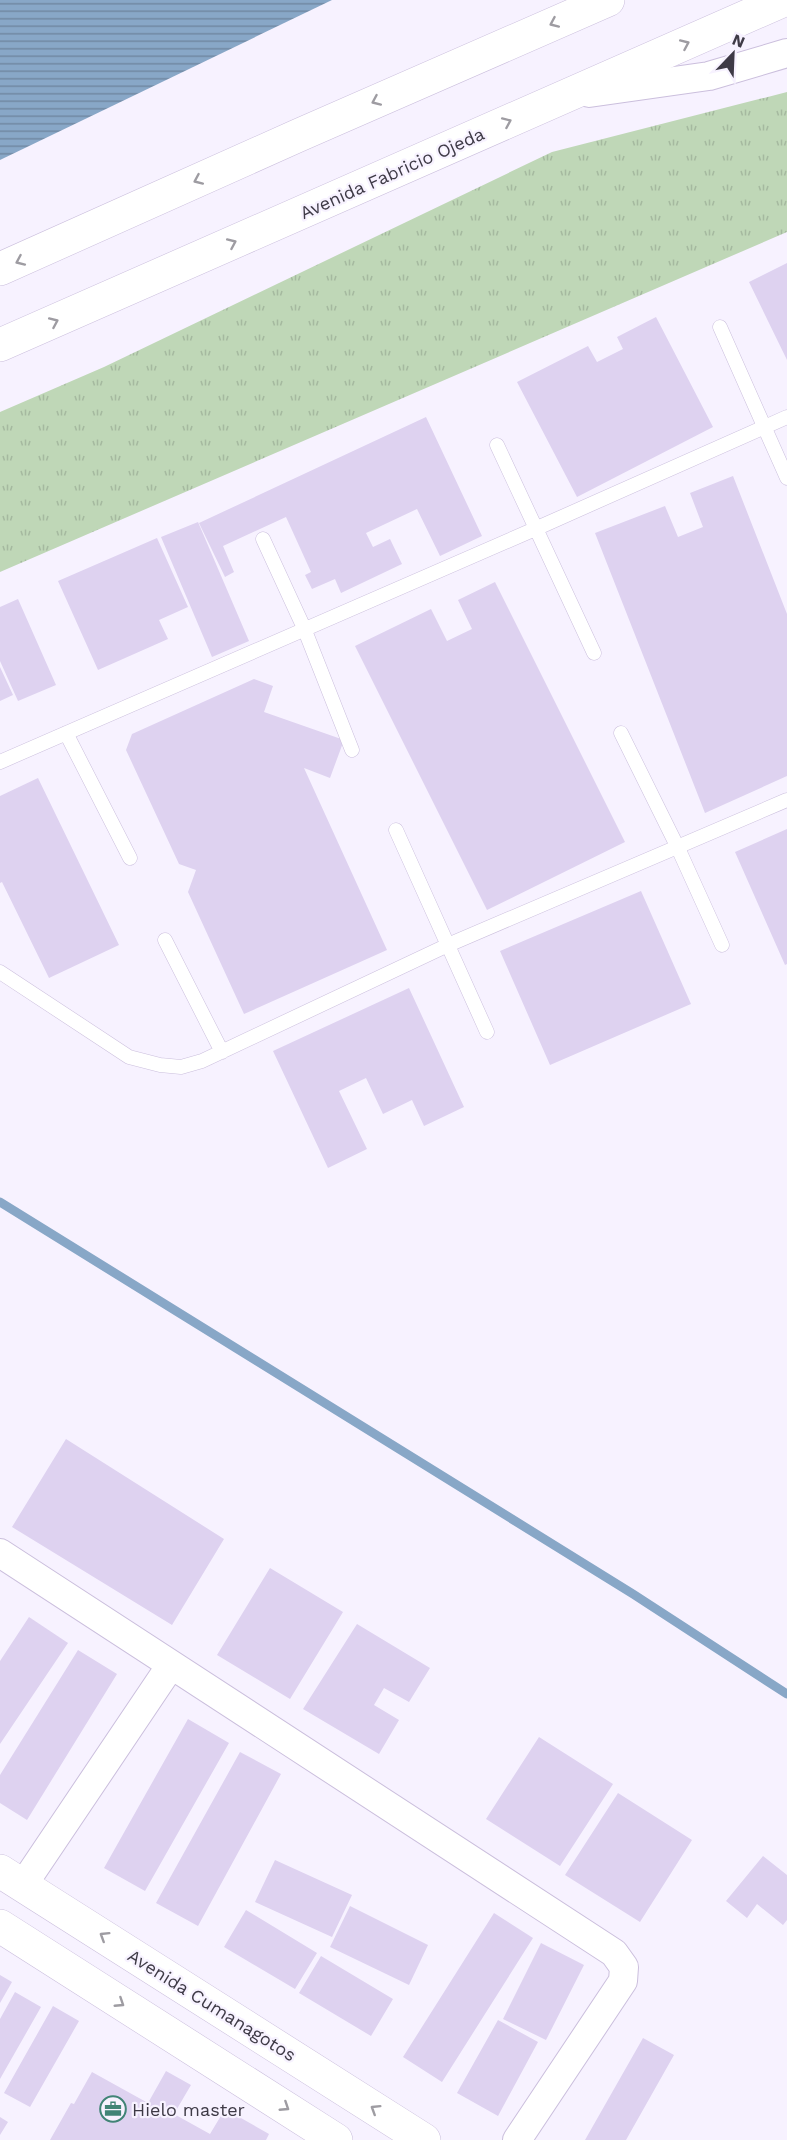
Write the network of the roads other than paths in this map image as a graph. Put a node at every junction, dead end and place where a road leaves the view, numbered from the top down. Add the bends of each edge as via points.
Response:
1 (608, 0) edge
2 (784, 0) edge
3 (787, 53) edge
4 (566, 96) junction
5 (0, 269) edge
6 (720, 327) dead end
7 (0, 345) edge
8 (787, 417) edge
9 (764, 426) junction
10 (497, 445) dead end
11 (787, 478) edge
12 (535, 530) junction
13 (263, 539) dead end
14 (304, 628) junction
15 (594, 653) dead end
16 (66, 733) junction
17 (621, 733) dead end
18 (352, 750) dead end
19 (0, 762) edge
20 (787, 800) edge
21 (396, 830) dead end
22 (678, 848) junction
23 (130, 858) dead end
24 (165, 940) dead end
25 (448, 945) junction
26 (722, 945) dead end
27 (0, 972) edge
28 (487, 1032) dead end
29 (222, 1052) junction
30 (0, 1554) edge
31 (171, 1665) junction
32 (11, 1878) edge
33 (0, 1926) edge
34 (336, 2140) edge
35 (424, 2140) edge
36 (517, 2140) edge

1 -> 5 street
4 -> 2 street, Avenida Fabricio Ojeda
3 - 4 street via 709,76
7 -> 4 street, Avenida Fabricio Ojeda
6 - 9 lane
8 - 9 lane
9 - 11 lane
9 - 12 lane
10 - 12 lane
12 - 14 lane
12 - 15 lane
13 - 14 lane
14 - 16 lane
14 - 18 lane
16 - 19 lane
16 - 23 lane
17 - 22 lane
20 - 22 lane
21 - 25 lane
22 - 25 lane
22 - 26 lane
24 - 29 lane
25 - 28 lane
25 - 29 lane
27 - 29 lane via 129,1057 181,1067
30 - 31 street
31 - 32 street
31 - 36 street via 614,1953 624,1967 622,1981
35 -> 32 street, Avenida Cumanagotos
33 -> 34 street

